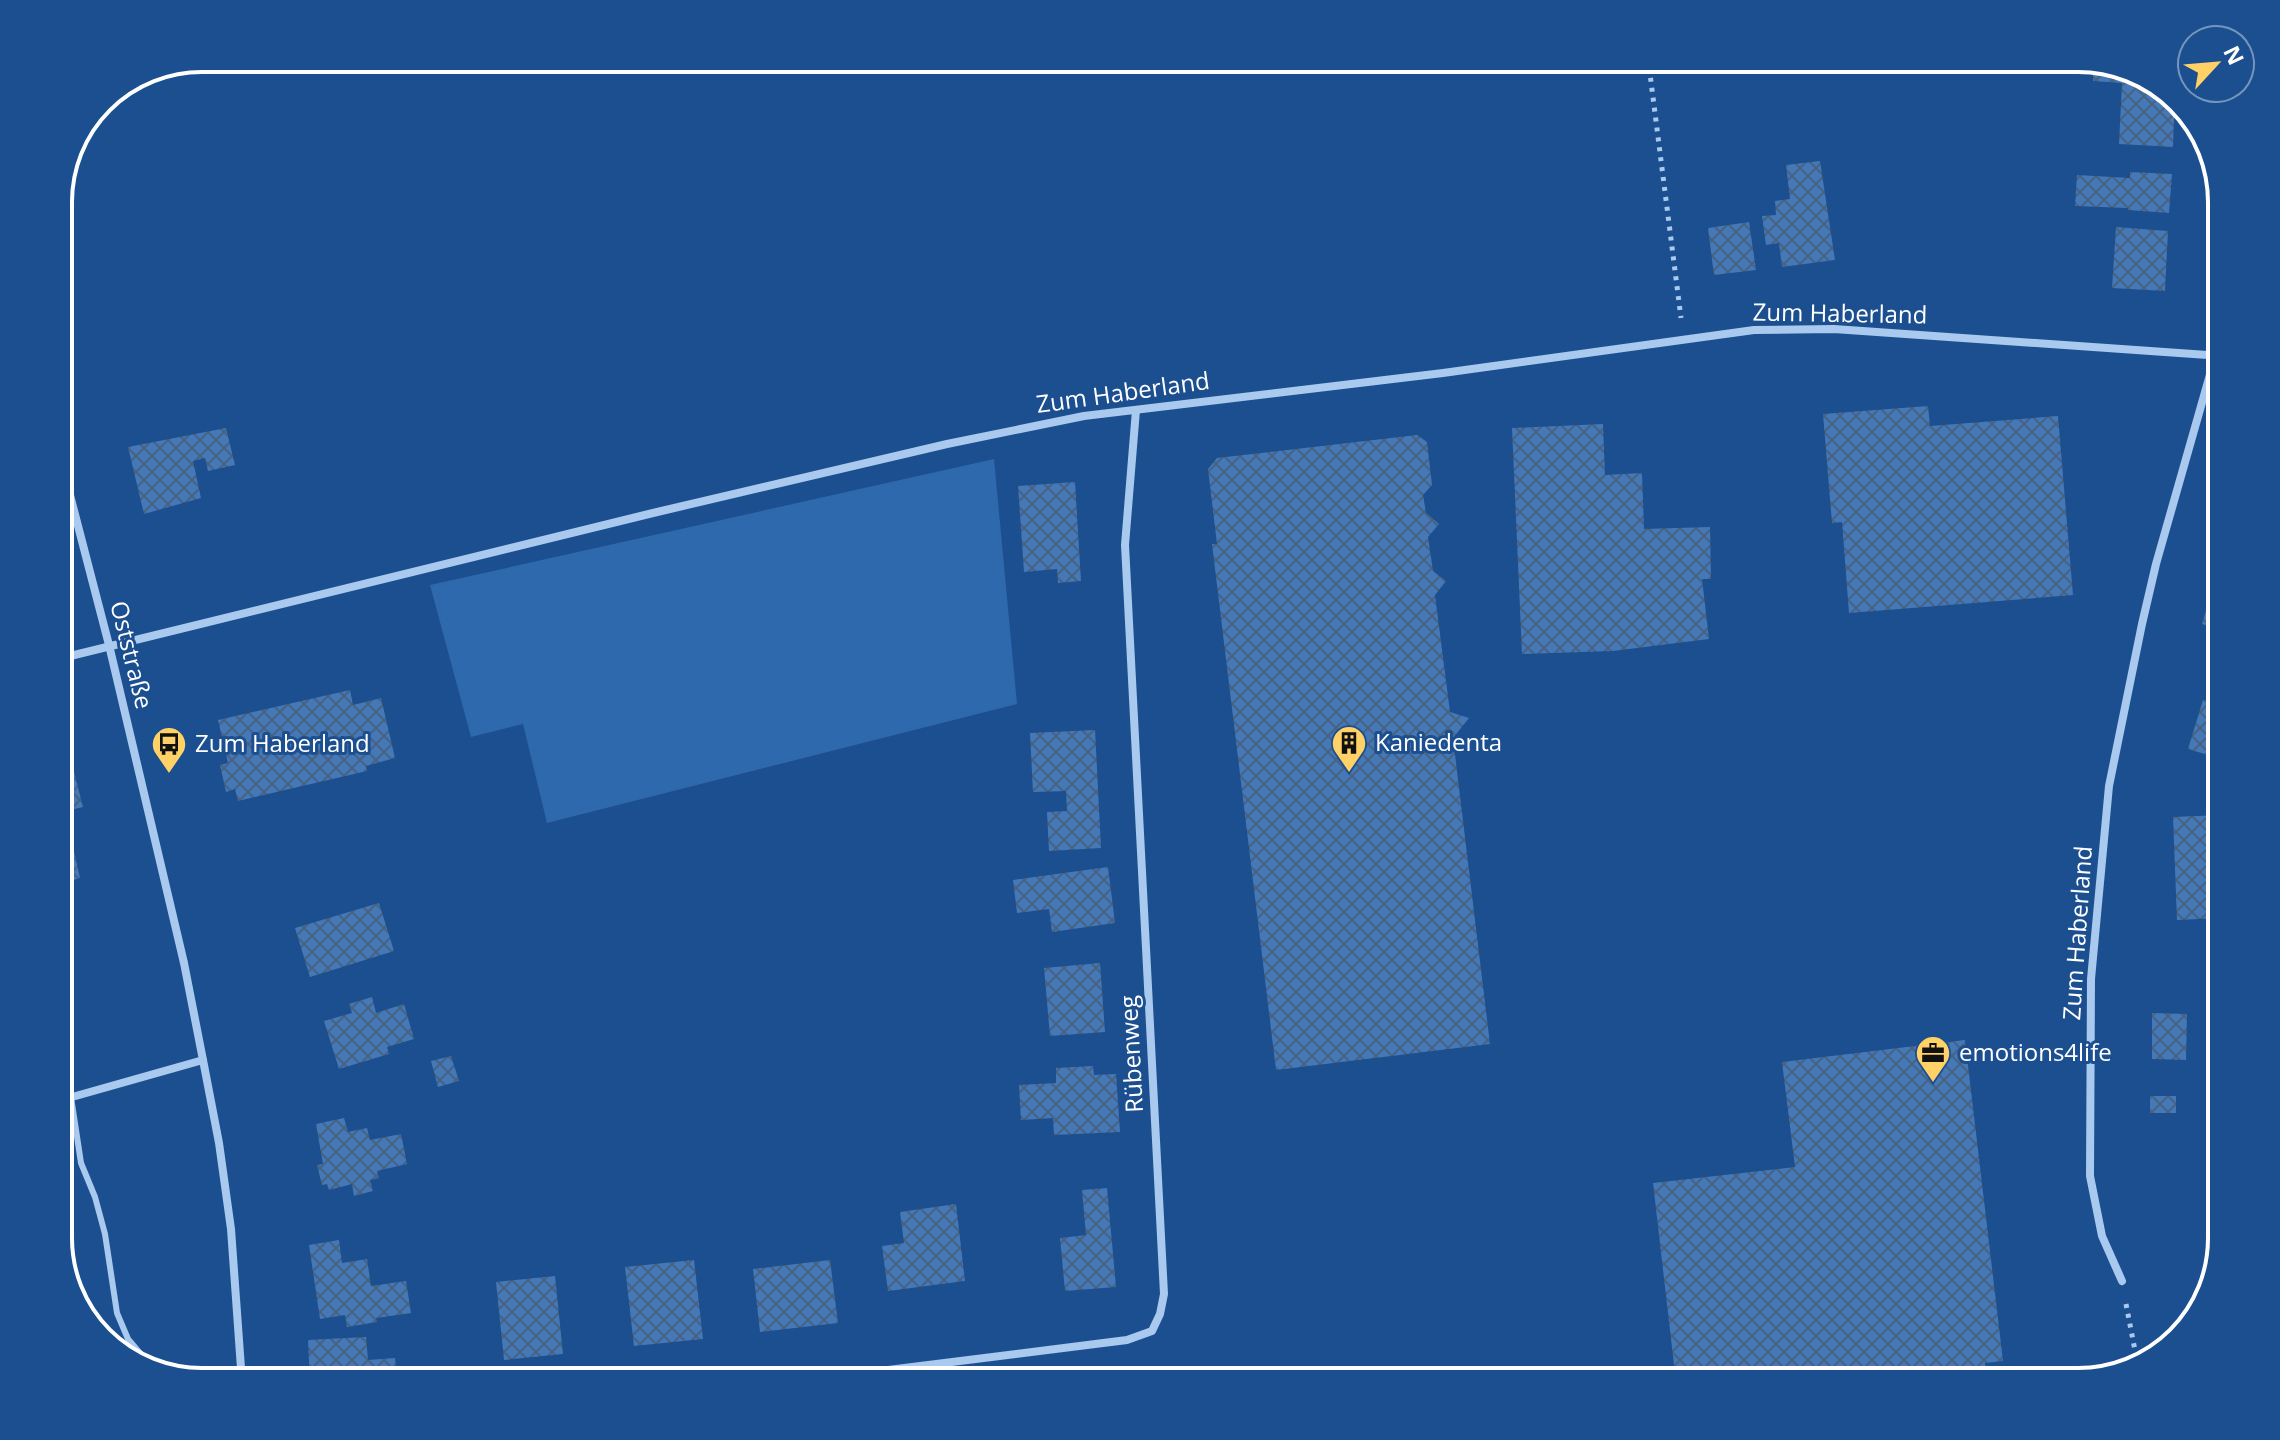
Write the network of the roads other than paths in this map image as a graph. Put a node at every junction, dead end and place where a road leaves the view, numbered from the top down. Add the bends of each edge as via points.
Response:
1 (2208, 355) edge
2 (2208, 390) edge
3 (1136, 410) junction
4 (72, 503) edge
5 (109, 645) junction
6 (72, 655) edge
7 (203, 1060) junction
8 (72, 1097) edge
9 (72, 1104) edge
10 (2122, 1281) road end
11 (139, 1352) edge
12 (241, 1368) edge
13 (904, 1368) edge

1 - 3 street, Zum Haberland via 1834,329 1754,330
2 - 10 street, Zum Haberland via 2156,564 2109,786 2091,979 2090,1176 2102,1236
3 - 5 street, Zum Haberland via 947,444
3 - 13 street, Rübenweg via 1125,545 1158,1159 1164,1294 1160,1314 1152,1331 1127,1340
4 - 5 street, Oststraße
5 - 6 street, Zum Haberland
5 - 7 street, Oststraße
7 - 8 street
7 - 12 street, Oststraße via 231,1229
9 - 11 lane via 81,1163 105,1234 117,1313

